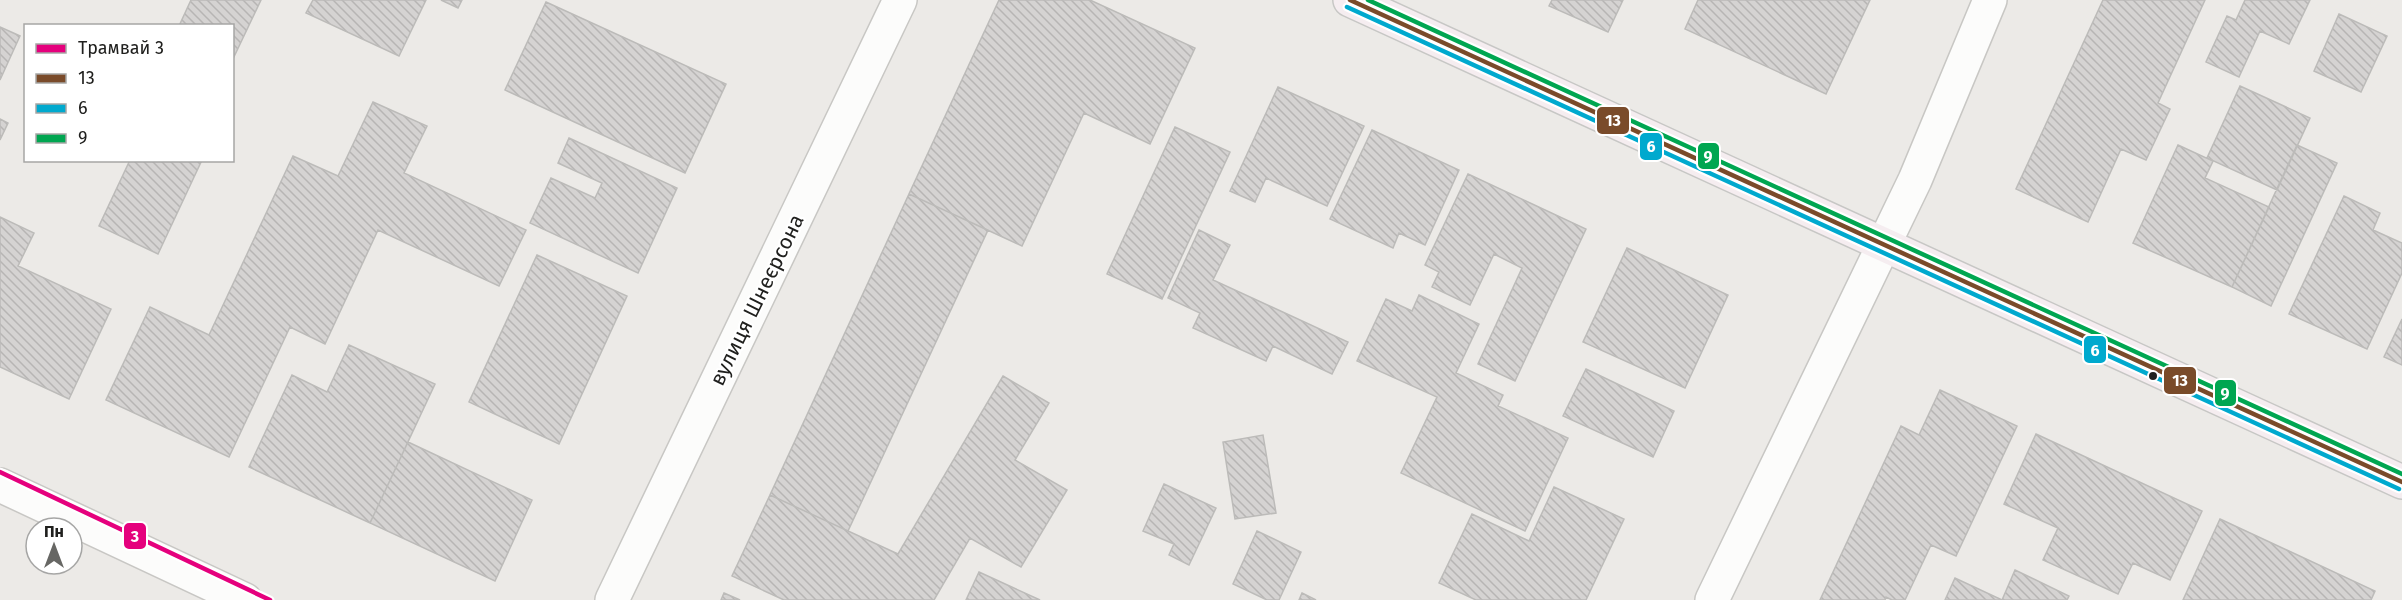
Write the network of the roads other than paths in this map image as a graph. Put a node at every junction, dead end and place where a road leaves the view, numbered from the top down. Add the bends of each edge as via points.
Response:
1 (900, 0) edge
2 (1350, 0) edge
3 (1990, 0) edge
4 (1885, 244) junction
5 (2402, 482) edge
6 (0, 485) edge
7 (244, 600) edge
8 (612, 600) edge
9 (1712, 600) edge

1 - 8 street, вулиця Шнеєрсона
2 - 4 main road
3 - 4 street
4 - 5 main road
4 - 9 street
6 - 7 street

